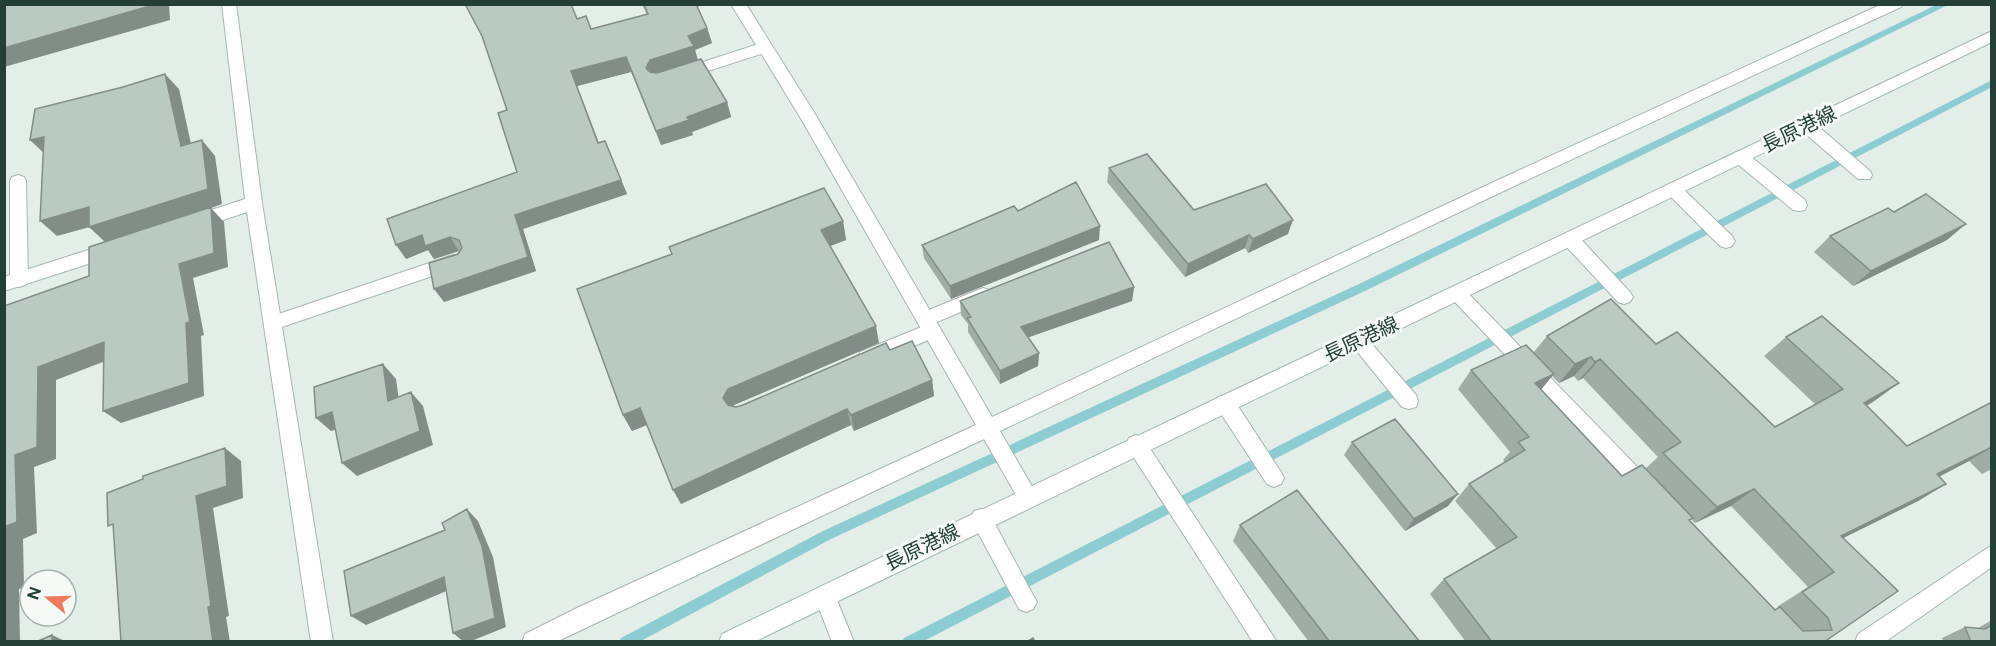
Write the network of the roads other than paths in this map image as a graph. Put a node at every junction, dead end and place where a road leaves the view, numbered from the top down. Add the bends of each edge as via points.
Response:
1 (229, 4) edge
2 (738, 4) edge
3 (1896, 4) edge
4 (1992, 36) edge
5 (765, 47) junction
6 (671, 78) edge
7 (1806, 125) junction
8 (1740, 157) junction
9 (1864, 174) dead end
10 (18, 180) dead end
11 (1673, 189) junction
12 (254, 203) junction
13 (1799, 205) dead end
14 (176, 228) edge
15 (1570, 239) junction
16 (1726, 241) dead end
17 (131, 243) edge
18 (460, 260) edge
19 (12, 282) edge
20 (999, 289) edge
21 (1458, 294) junction
22 (1624, 297) dead end
23 (273, 323) junction
24 (928, 325) junction
25 (1358, 340) junction
26 (847, 367) edge
27 (1409, 401) dead end
28 (1226, 403) junction
29 (988, 429) junction
30 (1136, 444) junction
31 (1275, 478) dead end
32 (1027, 496) junction
33 (1661, 506) edge
34 (981, 518) junction
35 (1992, 555) edge
36 (825, 595) junction
37 (1026, 602) dead end
38 (322, 642) edge
39 (533, 642) edge
40 (730, 642) edge
41 (843, 642) edge
42 (1266, 642) edge
43 (1866, 642) edge

1 - 12 street
2 - 5 street
3 - 29 street via 1192,330
4 - 7 street, 長原港線
5 - 6 street
5 - 24 street
7 - 8 street, 長原港線
7 - 9 street
8 - 11 street, 長原港線
8 - 13 street
10 - 19 street
11 - 15 street, 長原港線
11 - 16 street
12 - 14 street
12 - 23 street
15 - 21 street, 長原港線
15 - 22 street
17 - 19 street
18 - 23 street
20 - 24 street
21 - 25 street, 長原港線
21 - 33 street
23 - 38 street
24 - 26 street
24 - 29 street
25 - 27 street
25 - 28 street, 長原港線
28 - 30 street, 長原港線
28 - 31 street
29 - 32 street
29 - 39 street
30 - 32 street, 長原港線
30 - 42 street
32 - 34 street, 長原港線
34 - 36 street, 長原港線
34 - 37 street
35 - 43 street
36 - 40 street, 長原港線
36 - 41 street

